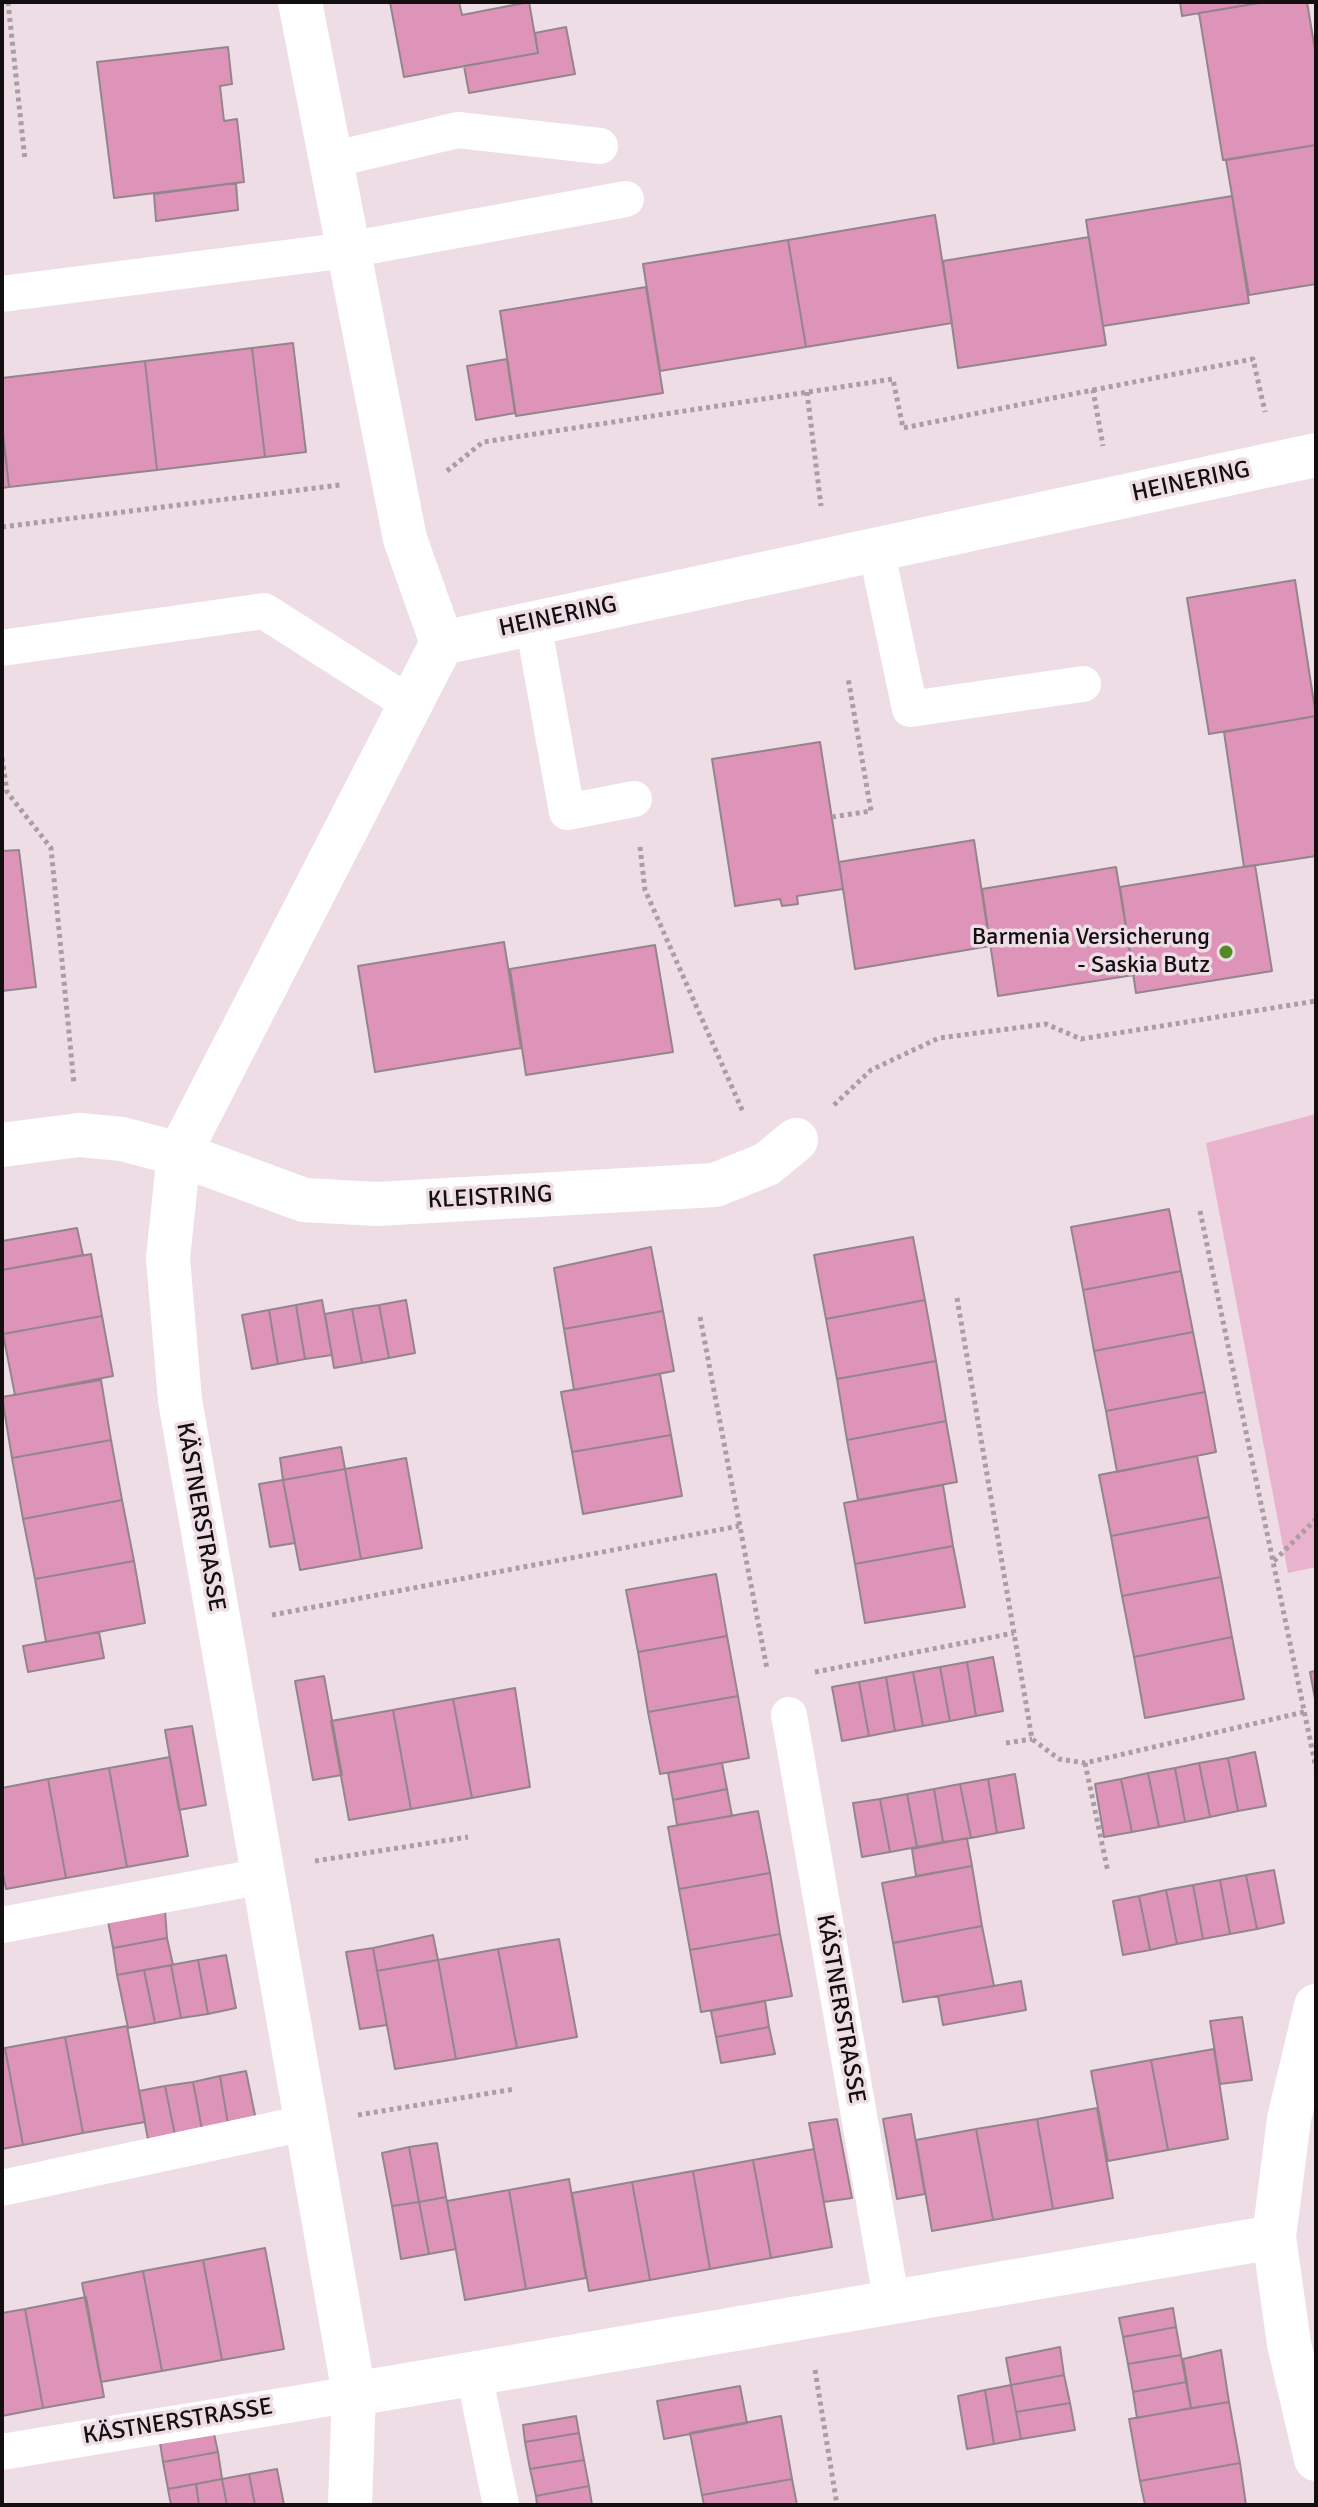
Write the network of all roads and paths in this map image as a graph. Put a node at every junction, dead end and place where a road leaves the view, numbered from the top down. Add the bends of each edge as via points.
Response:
1 (8, 2) edge
2 (300, 2) edge
3 (600, 146) dead end
4 (25, 160) dead end
5 (331, 160) junction
6 (626, 199) dead end
7 (348, 250) junction
8 (2, 294) edge
9 (1093, 390) junction
10 (1296, 460) edge
11 (394, 488) junction
12 (1113, 498) junction
13 (2, 527) edge
14 (876, 549) junction
15 (533, 623) junction
16 (442, 643) junction
17 (2, 648) edge
18 (1083, 684) dead end
19 (410, 704) junction
20 (2, 758) edge
21 (634, 799) joint
22 (1316, 1001) edge
23 (79, 1135) junction
24 (2, 1145) edge
25 (782, 1152) junction
26 (179, 1154) junction
27 (1200, 1211) dead end
28 (957, 1298) dead end
29 (700, 1317) dead end
30 (1316, 1519) edge
31 (739, 1526) junction
32 (1274, 1561) junction
33 (219, 1625) junction
34 (1014, 1633) junction
35 (769, 1681) junction
36 (1304, 1712) junction
37 (789, 1715) joint
38 (1032, 1739) junction
39 (1006, 1743) dead end
40 (1085, 1763) junction
41 (1316, 1768) edge
42 (468, 1837) dead end
43 (1108, 1872) dead end
44 (263, 1873) junction
45 (2, 1925) edge
46 (1316, 2006) edge
47 (515, 2089) dead end
48 (305, 2123) junction
49 (2, 2188) edge
50 (1274, 2237) junction
51 (892, 2304) junction
52 (806, 2318) junction
53 (474, 2374) junction
54 (354, 2394) junction
55 (2, 2452) edge
56 (1316, 2459) edge
57 (350, 2505) edge
58 (501, 2505) edge
59 (837, 2505) edge

1 - 4 path
2 - 5 street
3 - 5 lane via 458,130
5 - 7 street
6 - 7 lane
7 - 8 lane
7 - 11 street
9 - 10 path via 1253,359
9 - 11 path via 903,428 893,379 483,442 426,490
9 - 12 path
10 - 12 street, HEINERING
11 - 13 path
11 - 16 street via 405,539
12 - 14 street, HEINERING
14 - 15 street, HEINERING
14 - 18 lane via 910,709
15 - 16 street, HEINERING
15 - 21 lane via 567,812
16 - 19 street
17 - 19 lane via 264,611
19 - 26 street
20 - 23 path via 7,792 51,848
21 - 25 path via 645,890
22 - 25 path via 1081,1039 1046,1024 939,1038 871,1070
23 - 24 street, KLEISTRING
23 - 26 street, KLEISTRING via 122,1139
25 - 26 street, KLEISTRING via 715,1185 377,1204 304,1200
26 - 33 street, KÄSTNERSTRASSE via 168,1258 180,1400
27 - 32 path
28 - 34 path
29 - 31 path
30 - 32 path
31 - 33 path
31 - 35 path
32 - 36 path
33 - 44 street, KÄSTNERSTRASSE
34 - 35 path
34 - 38 path
35 - 37 path
36 - 40 path
36 - 41 path
37 - 51 lane, KÄSTNERSTRASSE
38 - 39 path
38 - 40 path via 1059,1759
40 - 43 path
42 - 44 path
44 - 45 lane
44 - 48 street, KÄSTNERSTRASSE
46 - 50 street via 1289,2119
47 - 48 path
48 - 49 lane
48 - 54 street, KÄSTNERSTRASSE
50 - 51 street, KÄSTNERSTRASSE
50 - 56 street via 1289,2344
51 - 52 street, KÄSTNERSTRASSE
52 - 53 street, KÄSTNERSTRASSE
52 - 59 path
53 - 54 street, KÄSTNERSTRASSE
53 - 58 lane
54 - 55 lane, KÄSTNERSTRASSE
54 - 57 street, KÄSTNERSTRASSE

